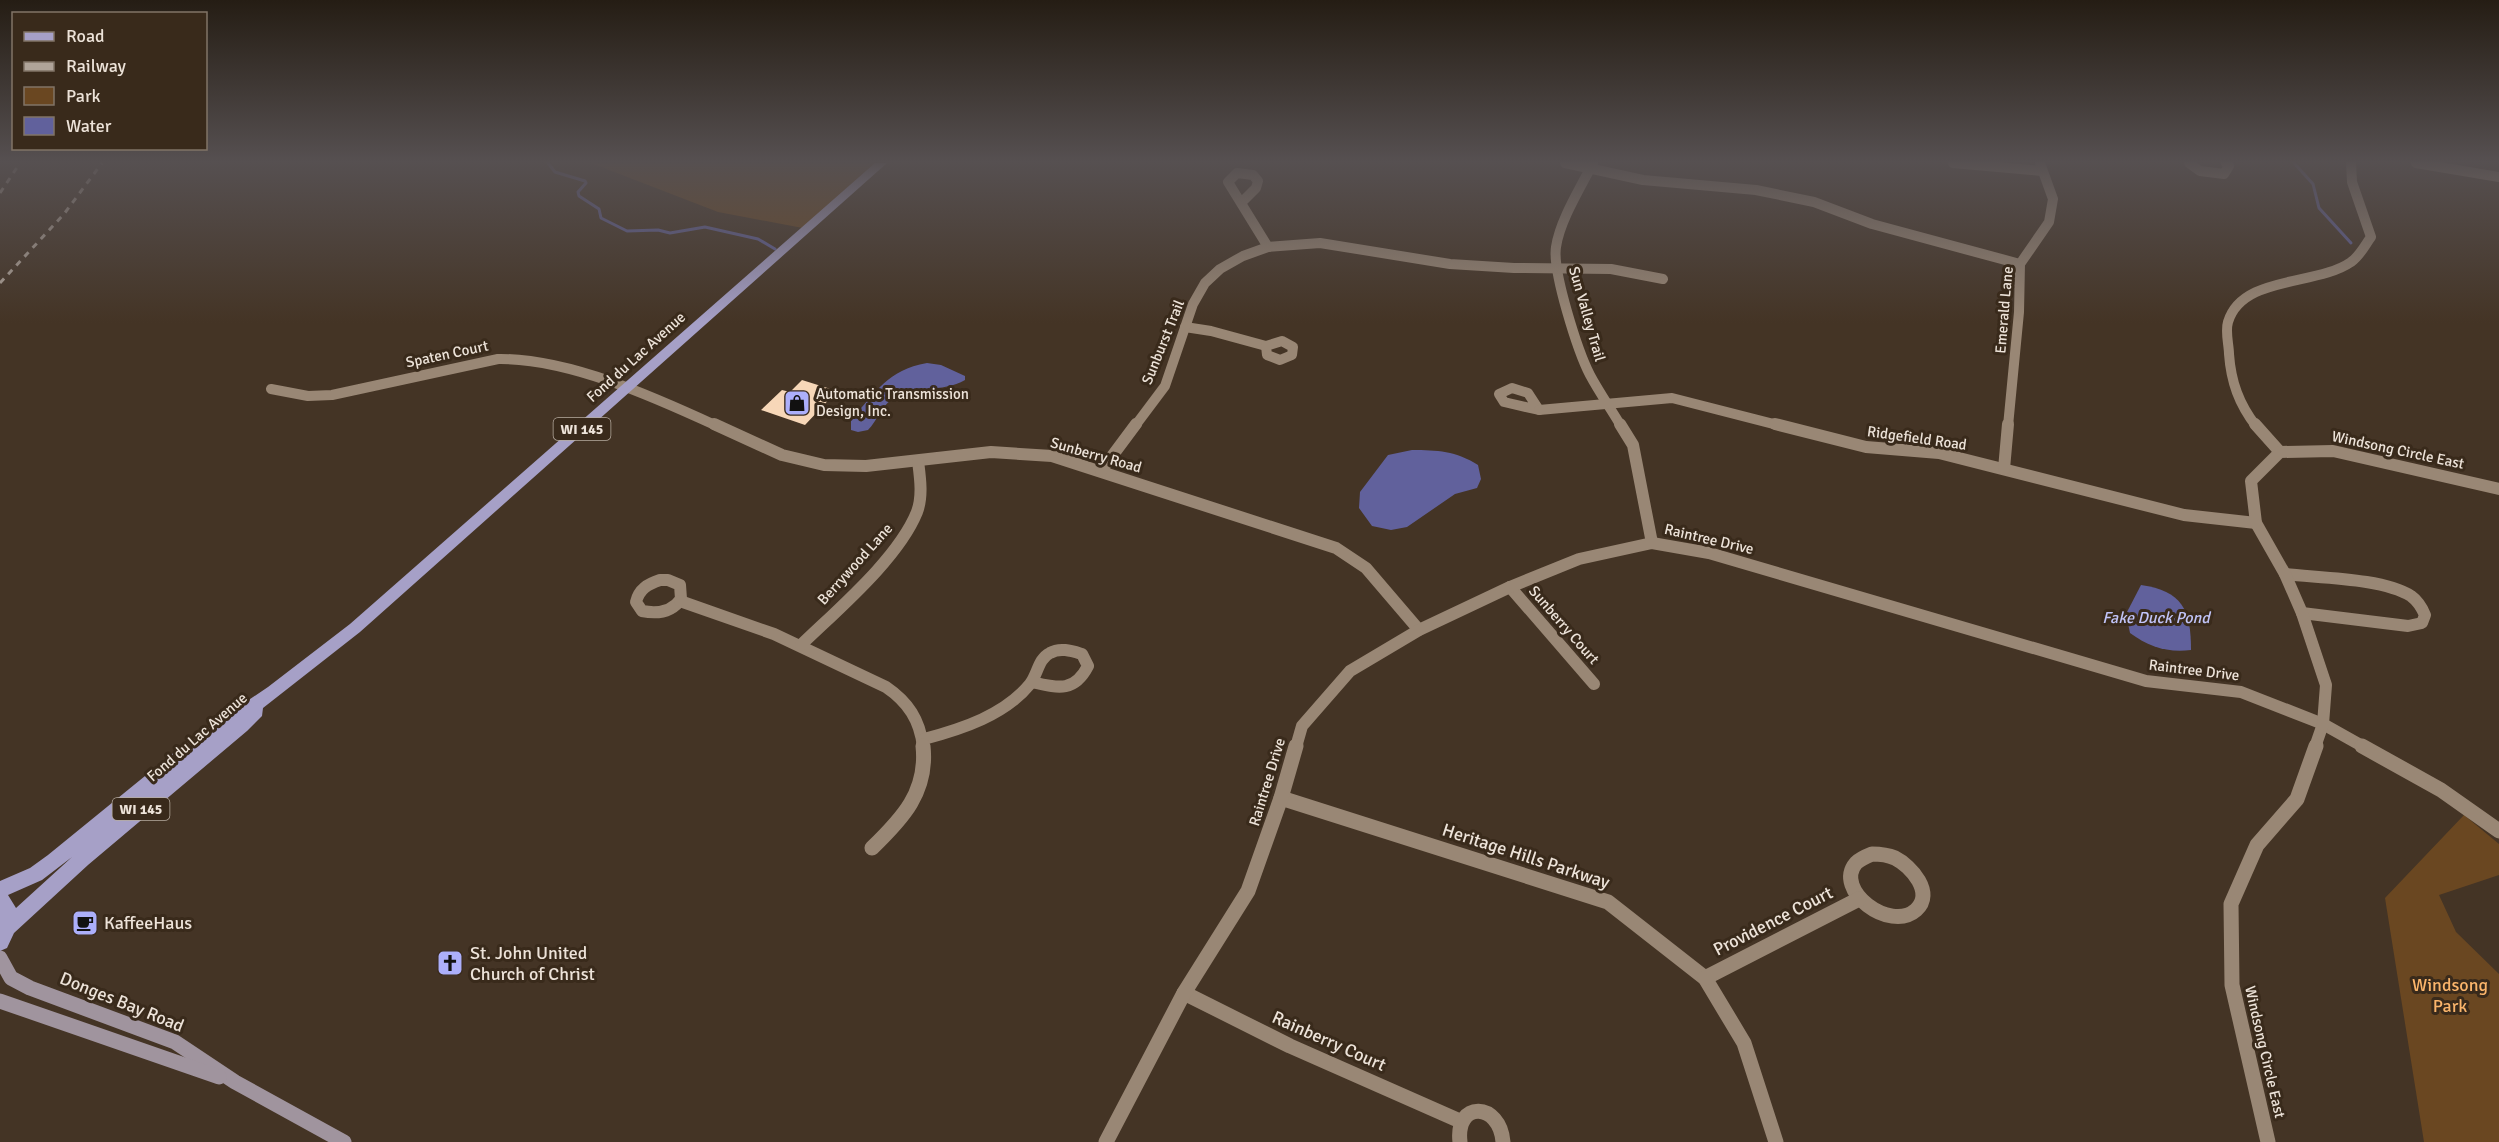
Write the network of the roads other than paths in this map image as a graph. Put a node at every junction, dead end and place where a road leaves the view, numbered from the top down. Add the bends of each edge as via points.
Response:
1 (822, 216) edge
2 (1249, 216) edge
3 (1567, 216) edge
4 (1852, 216) edge
5 (2050, 216) edge
6 (2364, 216) edge
7 (1268, 247) junction
8 (2020, 264) junction
9 (1557, 268) junction
10 (1663, 279) dead end
11 (1185, 327) junction
12 (1266, 346) dead end
13 (271, 389) dead end
14 (627, 389) junction
15 (1608, 404) junction
16 (1539, 410) dead end
17 (2280, 452) junction
18 (918, 461) junction
19 (2004, 469) junction
20 (1101, 471) junction
21 (2499, 489) edge
22 (2256, 523) junction
23 (1652, 543) junction
24 (2285, 574) junction
25 (1510, 587) junction
26 (680, 601) dead end
27 (2302, 613) junction
28 (1419, 630) junction
29 (801, 645) junction
30 (1032, 682) dead end
31 (1594, 684) dead end
32 (274, 692) junction
33 (2323, 724) junction
34 (924, 739) junction
35 (1281, 798) junction
36 (2499, 831) edge
37 (872, 848) dead end
38 (0, 890) edge
39 (1859, 898) junction
40 (0, 900) edge
41 (4, 935) edge
42 (0, 958) edge
43 (1705, 978) junction
44 (1184, 993) junction
45 (0, 1001) edge
46 (235, 1082) junction
47 (1461, 1120) junction
48 (344, 1142) edge
49 (1106, 1142) edge
50 (1460, 1142) edge
51 (1503, 1142) edge
52 (1776, 1142) edge
53 (2268, 1142) edge

1 - 14 main road, Fond du Lac Avenue / WI 145
2 - 7 street
3 - 9 street, Sun Valley Trail via 1556,247
4 - 8 street
5 - 8 street, Emerald Lane
6 - 17 street via 2371,237 2352,262 2315,278 2266,286 2241,301 2228,322 2229,373 2241,408
7 - 9 street, Sunburst Trail via 1320,243 1450,264
7 - 11 street, Sunburst Trail via 1220,269 1201,290
8 - 19 street, Emerald Lane
9 - 10 street, Sunburst Trail via 1611,269
9 - 15 street, Sun Valley Trail via 1589,374
11 - 12 street
11 - 20 street, Sunburst Trail via 1164,386
13 - 14 street, Spaten Court via 308,396 332,395 513,358 547,362
14 - 18 street, Sunberry Road via 804,462 847,467
14 - 32 main road, Fond du Lac Avenue / WI 145 via 425,568
15 - 16 street, Ridgefield Road
15 - 19 street, Ridgefield Road via 1672,398 1866,447 1939,453
15 - 23 street, Sun Valley Trail via 1633,445
17 - 21 street, Windsong Circle East via 2333,451
17 - 22 street, Windsong Circle East via 2251,481
18 - 20 street, Sunberry Road via 1018,451 1052,456
18 - 29 street, Berrywood Lane via 921,486 917,512 898,542
19 - 22 street, Ridgefield Road via 2184,515
20 - 28 street, Sunberry Road via 1336,548 1366,568
22 - 24 street, Windsong Circle East
23 - 25 street, Raintree Drive via 1579,559
23 - 33 street, Raintree Drive via 1709,553 2146,681 2241,692
24 - 27 street, Windsong Circle East
24 - 27 street via 2387,587 2408,594 2420,603 2425,615 2422,623 2408,626
25 - 28 street, Raintree Drive
25 - 31 street, Sunberry Court
26 - 29 street via 727,614
27 - 33 street, Windsong Circle East via 2326,685
28 - 35 street, Raintree Drive via 1350,671 1302,726
29 - 34 street via 901,698
30 - 34 street via 983,719
32 - 38 main road, Fond du Lac Avenue / WI 145 via 194,746 36,874
32 - 41 main road, Fond du Lac Avenue / WI 145 via 241,726 77,863
33 - 36 street, Raintree Drive via 2441,790
33 - 53 street, Windsong Circle East via 2297,799 2257,845 2231,904 2232,985
34 - 37 street via 924,764 909,809
35 - 43 street, Heritage Hills Parkway via 1608,902
35 - 44 street, Raintree Drive via 1248,891
39 - 39 street, Providence Court via 1881,914 1906,916 1916,911 1923,894 1921,883 1905,864 1872,854 1862,856 1851,870 1853,889
39 - 43 street, Providence Court
40 - 41 main road via 9,909
42 - 46 street, Donges Bay Road via 11,978 175,1042
43 - 52 street, Heritage Hills Parkway via 1744,1044
44 - 47 street, Rainberry Court via 1290,1046
44 - 49 street, Raintree Drive
45 - 46 street, Donges Bay Road
46 - 48 street, Donges Bay Road
47 - 50 street
47 - 51 street via 1472,1112 1487,1113 1500,1123

